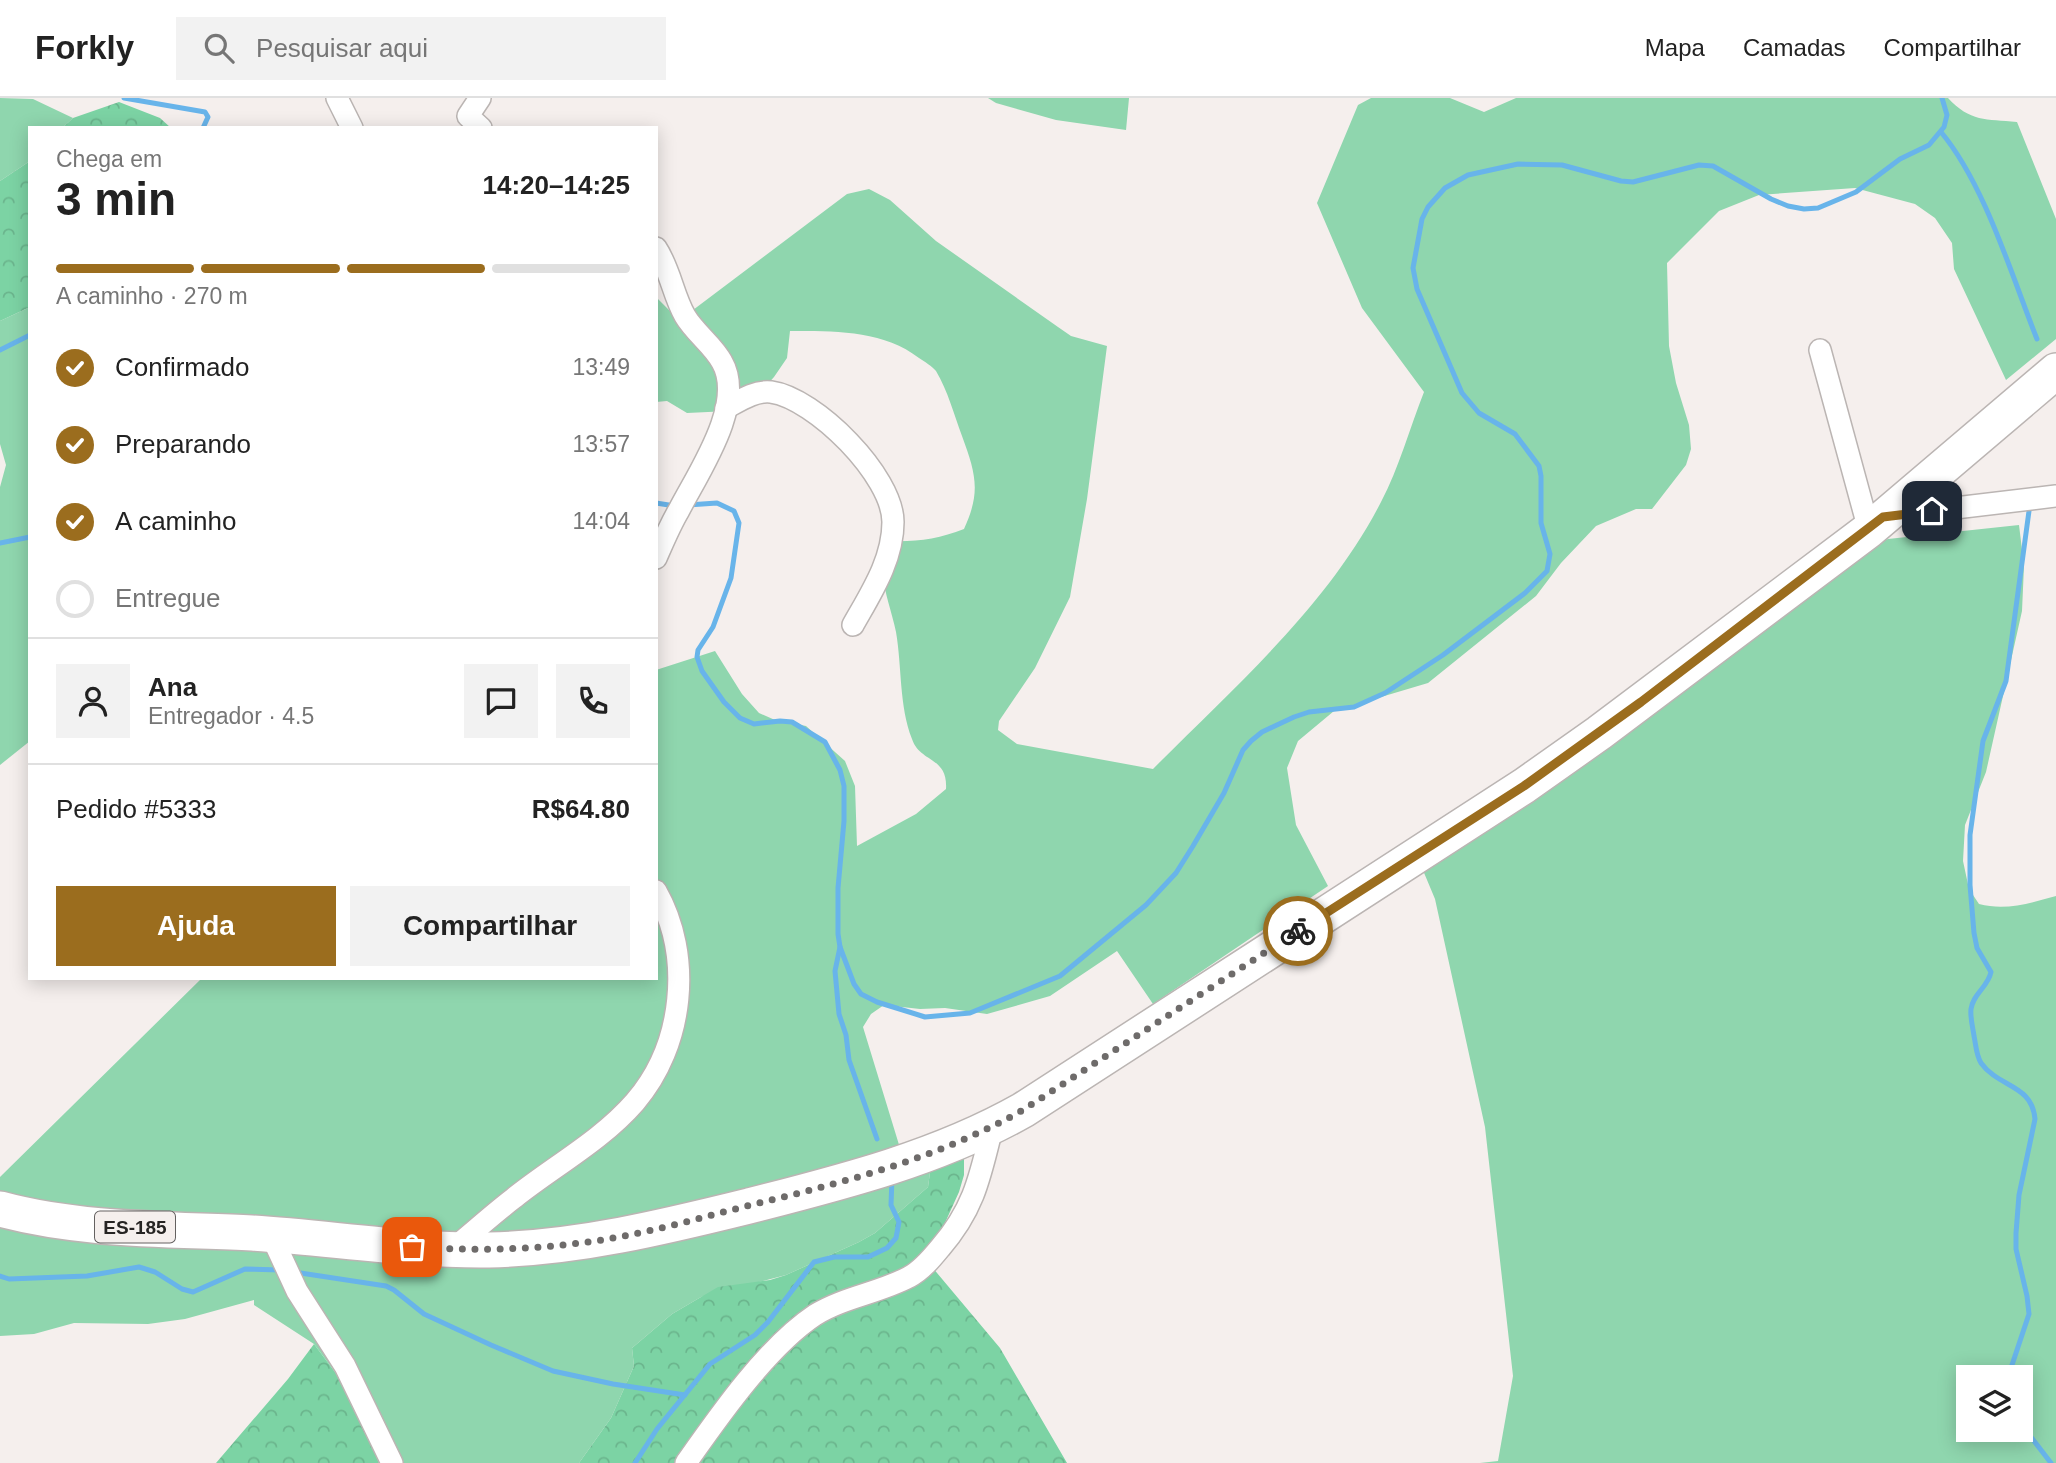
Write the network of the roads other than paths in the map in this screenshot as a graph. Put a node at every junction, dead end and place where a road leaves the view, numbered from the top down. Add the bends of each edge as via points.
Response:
1 (337, 98) edge
2 (351, 126) edge
3 (659, 255) edge
4 (1820, 350) dead end
5 (2056, 371) edge
6 (726, 408) junction
7 (2056, 496) edge
8 (1876, 523) junction
9 (658, 554) edge
10 (853, 625) dead end
11 (658, 895) edge
12 (992, 1128) junction
13 (0, 1209) edge
14 (271, 1235) junction
15 (452, 1250) junction
16 (392, 1463) edge
17 (686, 1463) edge

1 - 2 street
3 - 6 street via 686,318 722,360 727,374
4 - 8 street
5 - 8 main road, ES-185
6 - 9 street via 710,455
6 - 10 street via 755,393 785,396 838,430 885,490 893,522 885,565
7 - 8 street
8 - 12 main road, ES-185 via 1524,786
11 - 15 street via 675,938 679,992 671,1031 652,1077 611,1125
12 - 15 main road, ES-185 via 930,1155 831,1185 637,1233 535,1247
12 - 17 street via 970,1206 933,1256 909,1277 840,1302 794,1331 715,1421
13 - 14 main road, ES-185 via 75,1223
14 - 15 main road, ES-185
14 - 16 street via 297,1291 345,1366

